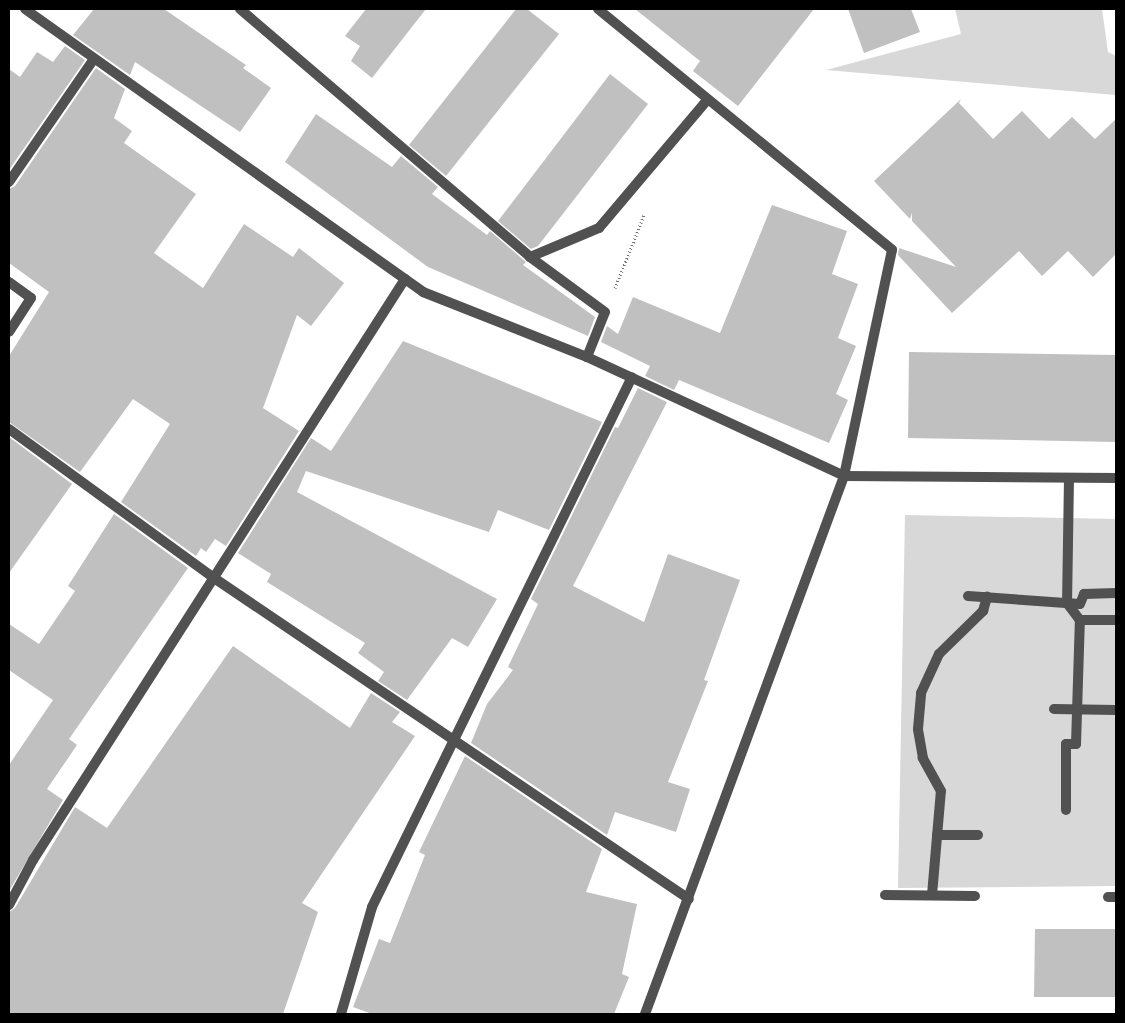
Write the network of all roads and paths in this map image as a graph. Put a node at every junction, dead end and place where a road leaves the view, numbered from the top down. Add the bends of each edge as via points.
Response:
1 (25, 9) edge
2 (240, 9) edge
3 (598, 9) edge
4 (94, 59) junction
5 (707, 100) junction
6 (9, 182) edge
7 (646, 210) dead end
8 (530, 257) junction
9 (405, 279) junction
10 (9, 282) edge
11 (605, 312) junction
12 (9, 332) edge
13 (587, 357) junction
14 (632, 377) junction
15 (9, 429) edge
16 (844, 476) junction
17 (1069, 478) junction
18 (1116, 478) edge
19 (214, 578) junction
20 (1116, 594) edge
21 (968, 596) dead end
22 (987, 598) junction
23 (1067, 603) junction
24 (1080, 620) junction
25 (1116, 620) edge
26 (1054, 710) dead end
27 (1077, 710) junction
28 (1116, 710) edge
29 (453, 739) junction
30 (1066, 810) dead end
31 (937, 835) junction
32 (978, 835) dead end
33 (885, 895) dead end
34 (932, 895) junction
35 (975, 896) dead end
36 (689, 899) junction
37 (9, 905) edge
38 (341, 1014) edge
39 (645, 1014) edge

1 - 4 street
2 - 8 street
3 - 5 street
4 - 6 street
4 - 9 street
5 - 8 street via 599,228
5 - 16 street via 892,250
7 - 11 path
8 - 11 street
9 - 13 street via 423,292
9 - 19 street
10 - 12 street via 31,298
11 - 13 street
13 - 14 street
14 - 16 street
14 - 29 street
15 - 19 street
16 - 17 street
16 - 36 street
17 - 18 street
17 - 23 street
19 - 29 street
19 - 37 street via 34,860
20 - 23 street via 1084,594 1080,604
21 - 22 street
22 - 23 street
22 - 31 street via 983,611 939,654 921,693 918,729 923,758 941,791
23 - 24 street
24 - 25 street
24 - 27 street
26 - 27 street
27 - 28 street
27 - 30 street via 1076,744 1066,744
29 - 36 street
29 - 38 street via 372,906
31 - 32 street
31 - 34 street
33 - 34 street
34 - 35 street
36 - 39 street

